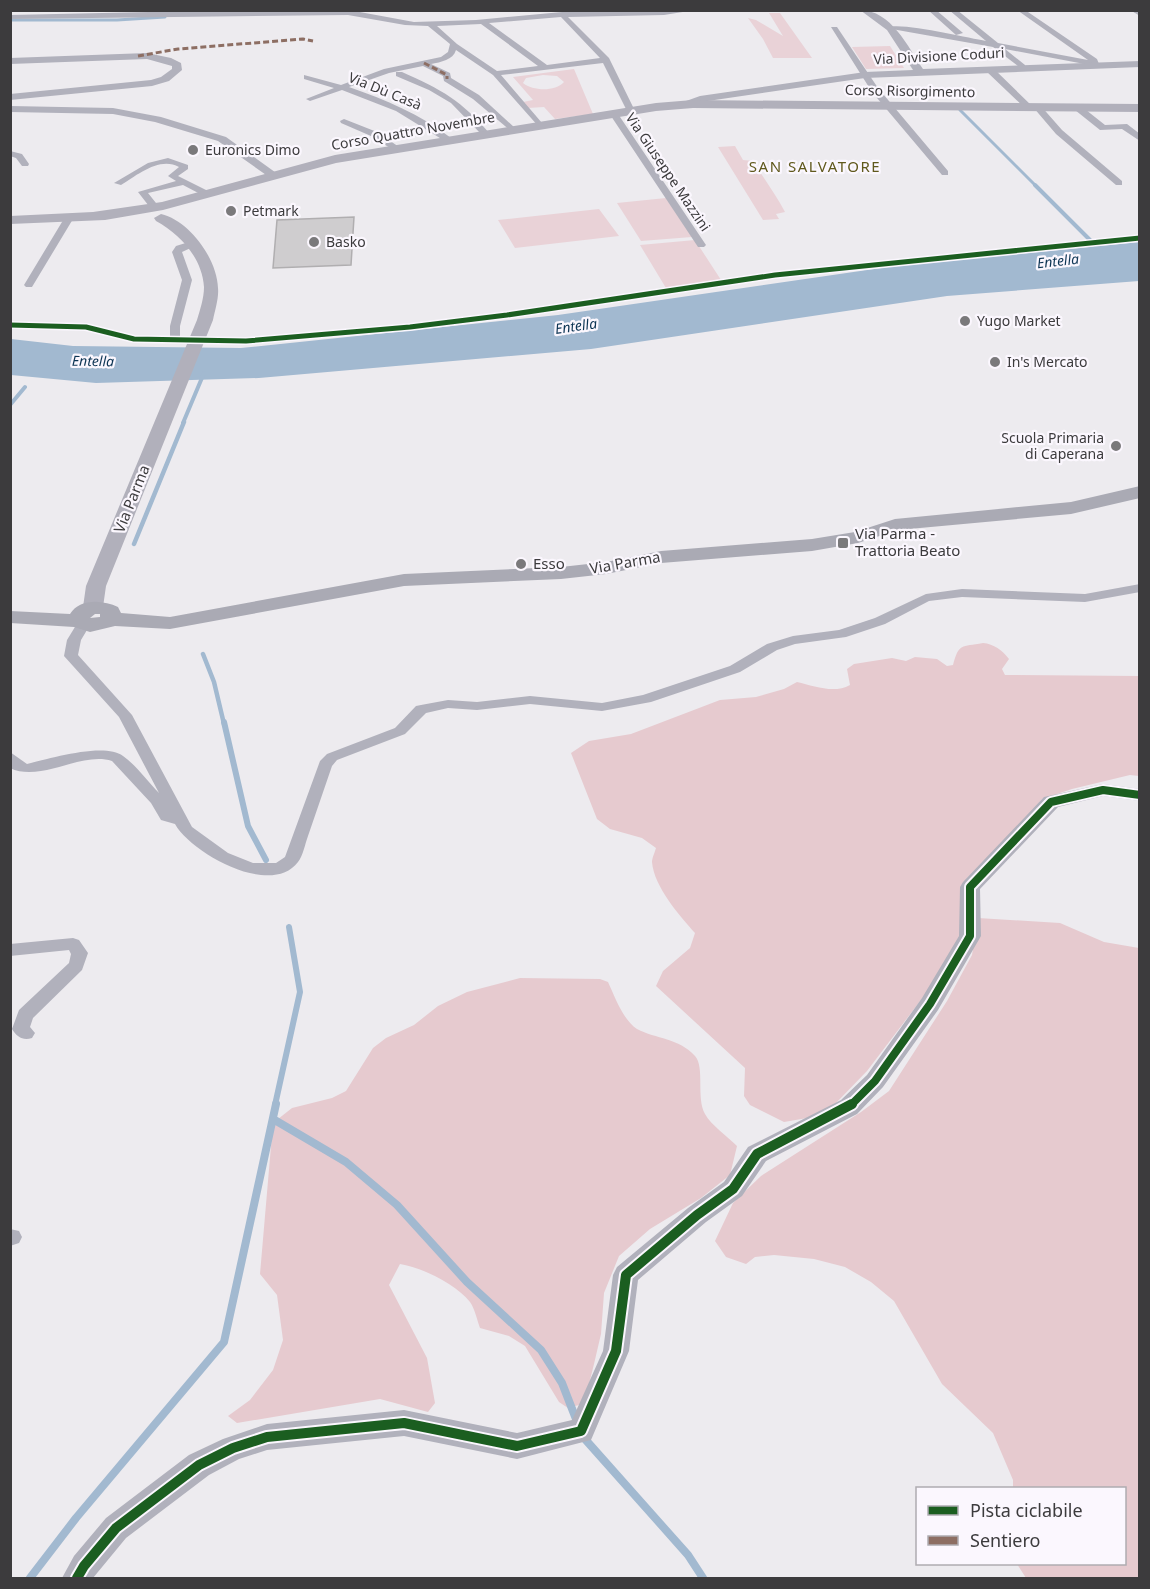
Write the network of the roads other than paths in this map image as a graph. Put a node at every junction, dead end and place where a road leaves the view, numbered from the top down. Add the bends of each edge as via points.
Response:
1 (692, 10) edge
2 (864, 10) edge
3 (930, 10) edge
4 (952, 10) edge
5 (1020, 10) edge
6 (1133, 10) edge
7 (1140, 14) edge
8 (562, 15) junction
9 (10, 18) edge
10 (482, 21) junction
11 (428, 23) junction
12 (890, 28) junction
13 (834, 29) dead end
14 (956, 35) junction
15 (985, 36) junction
16 (454, 46) junction
17 (996, 47) junction
18 (606, 60) junction
19 (10, 61) edge
20 (424, 63) junction
21 (1095, 64) junction
22 (1140, 64) edge
23 (544, 67) junction
24 (1022, 67) junction
25 (989, 69) junction
26 (920, 72) junction
27 (399, 74) dead end
28 (496, 74) junction
29 (865, 75) junction
30 (307, 77) dead end
31 (447, 79) junction
32 (426, 85) junction
33 (341, 87) junction
34 (742, 92) junction
35 (10, 97) edge
36 (310, 99) dead end
37 (732, 100) junction
38 (680, 105) junction
39 (888, 106) junction
40 (1033, 107) junction
41 (1078, 108) junction
42 (1140, 108) edge
43 (10, 109) edge
44 (631, 111) junction
45 (613, 113) junction
46 (344, 121) dead end
47 (539, 125) junction
48 (512, 130) junction
49 (486, 134) junction
50 (448, 140) junction
51 (1140, 140) edge
52 (398, 148) junction
53 (10, 153) edge
54 (25, 164) dead end
55 (945, 173) dead end
56 (273, 175) junction
57 (184, 182) junction
58 (118, 183) dead end
59 (1119, 183) dead end
60 (206, 195) junction
61 (165, 214) junction
62 (10, 218) edge
63 (69, 219) junction
64 (192, 244) junction
65 (701, 245) dead end
66 (29, 285) dead end
67 (175, 340) dead end
68 (1140, 492) edge
69 (1140, 588) edge
70 (10, 617) edge
71 (91, 618) junction
72 (10, 757) edge
73 (1140, 795) edge
74 (180, 820) junction
75 (10, 950) edge
76 (26, 1033) dead end
77 (77, 1578) edge

1 - 8 street
2 - 12 street
3 - 14 street
4 - 15 street
5 - 21 street
6 - 7 street
8 - 10 street
8 - 18 street
9 - 11 street via 338,12
10 - 11 street
10 - 23 street
11 - 16 street
12 - 14 street
12 - 26 street
13 - 29 street
14 - 15 street
14 - 17 street
15 - 17 street
16 - 20 street via 452,53
16 - 28 street
17 - 21 street
17 - 24 street
18 - 23 street
18 - 44 street
19 - 35 street via 148,56 171,61 177,70 152,83
20 - 31 street via 447,75
20 - 33 street via 387,70
21 - 22 street, Via Divisione Coduri
21 - 24 street, Via Divisione Coduri
23 - 28 street
24 - 25 street, Via Divisione Coduri
25 - 26 street, Via Divisione Coduri
25 - 40 street
26 - 29 street, Via Divisione Coduri
27 - 32 street
28 - 47 street
29 - 34 street, Via Divisione Coduri
29 - 39 street
30 - 33 street, Via Dù Casà
31 - 32 street via 429,81
31 - 48 street via 476,97
32 - 49 street via 454,101
33 - 36 street
33 - 50 street, Via Dù Casà via 416,116
34 - 37 street, Via Divisione Coduri
34 - 38 street, Via Divisione Coduri
37 - 38 main road, Corso Risorgimento
37 - 39 main road, Corso Risorgimento
38 - 44 main road, Corso Risorgimento
39 - 40 main road, Corso Risorgimento
39 - 55 street
40 - 41 main road, Corso Risorgimento
40 - 59 street
41 - 42 main road, Corso Risorgimento
41 - 51 street via 1103,128 1124,126
43 - 56 street via 113,111 157,118 222,139
44 - 45 main road, Corso Quattro Novembre
45 - 47 main road, Corso Quattro Novembre
45 - 65 street, Via Giuseppe Mazzini
46 - 52 street
47 - 48 main road, Corso Quattro Novembre
48 - 49 main road, Corso Quattro Novembre
49 - 50 main road, Corso Quattro Novembre
50 - 52 main road, Corso Quattro Novembre
52 - 56 main road, Corso Quattro Novembre
53 - 54 street via 20,156
56 - 60 main road, Corso Quattro Novembre
57 - 58 street via 172,176 184,165 167,161 154,163
57 - 60 street
57 - 61 street via 142,192
60 - 61 main road, Corso Quattro Novembre
61 - 63 main road
61 - 64 main road, Via Parma
62 - 63 main road
63 - 66 street
64 - 67 street via 177,252 187,280
64 - 71 main road, Via Parma via 210,280 206,320 96,585
68 - 71 main road, Via Parma via 1060,509 895,525 812,545 661,557 561,573 404,580 171,623
69 - 74 street via 1085,598 962,592 926,598 880,621 841,634 793,640 772,647 735,669 646,699 602,707 530,700 421,709 400,731 332,757 325,764 292,860 283,868 264,872 240,864 199,842
70 - 71 main road, Via Parma
71 - 74 street via 74,640 71,656 125,715
72 - 74 street via 25,769 78,758 117,758 157,800 166,816
73 - 77 street via 1103,790 1052,802 970,887 970,936 930,1004 874,1081 849,1107 757,1154 733,1189 626,1275 616,1351 581,1431 518,1446 404,1423 267,1437 199,1464 116,1528
75 - 76 street via 73,944 80,953 76,966 25,1015 21,1029

